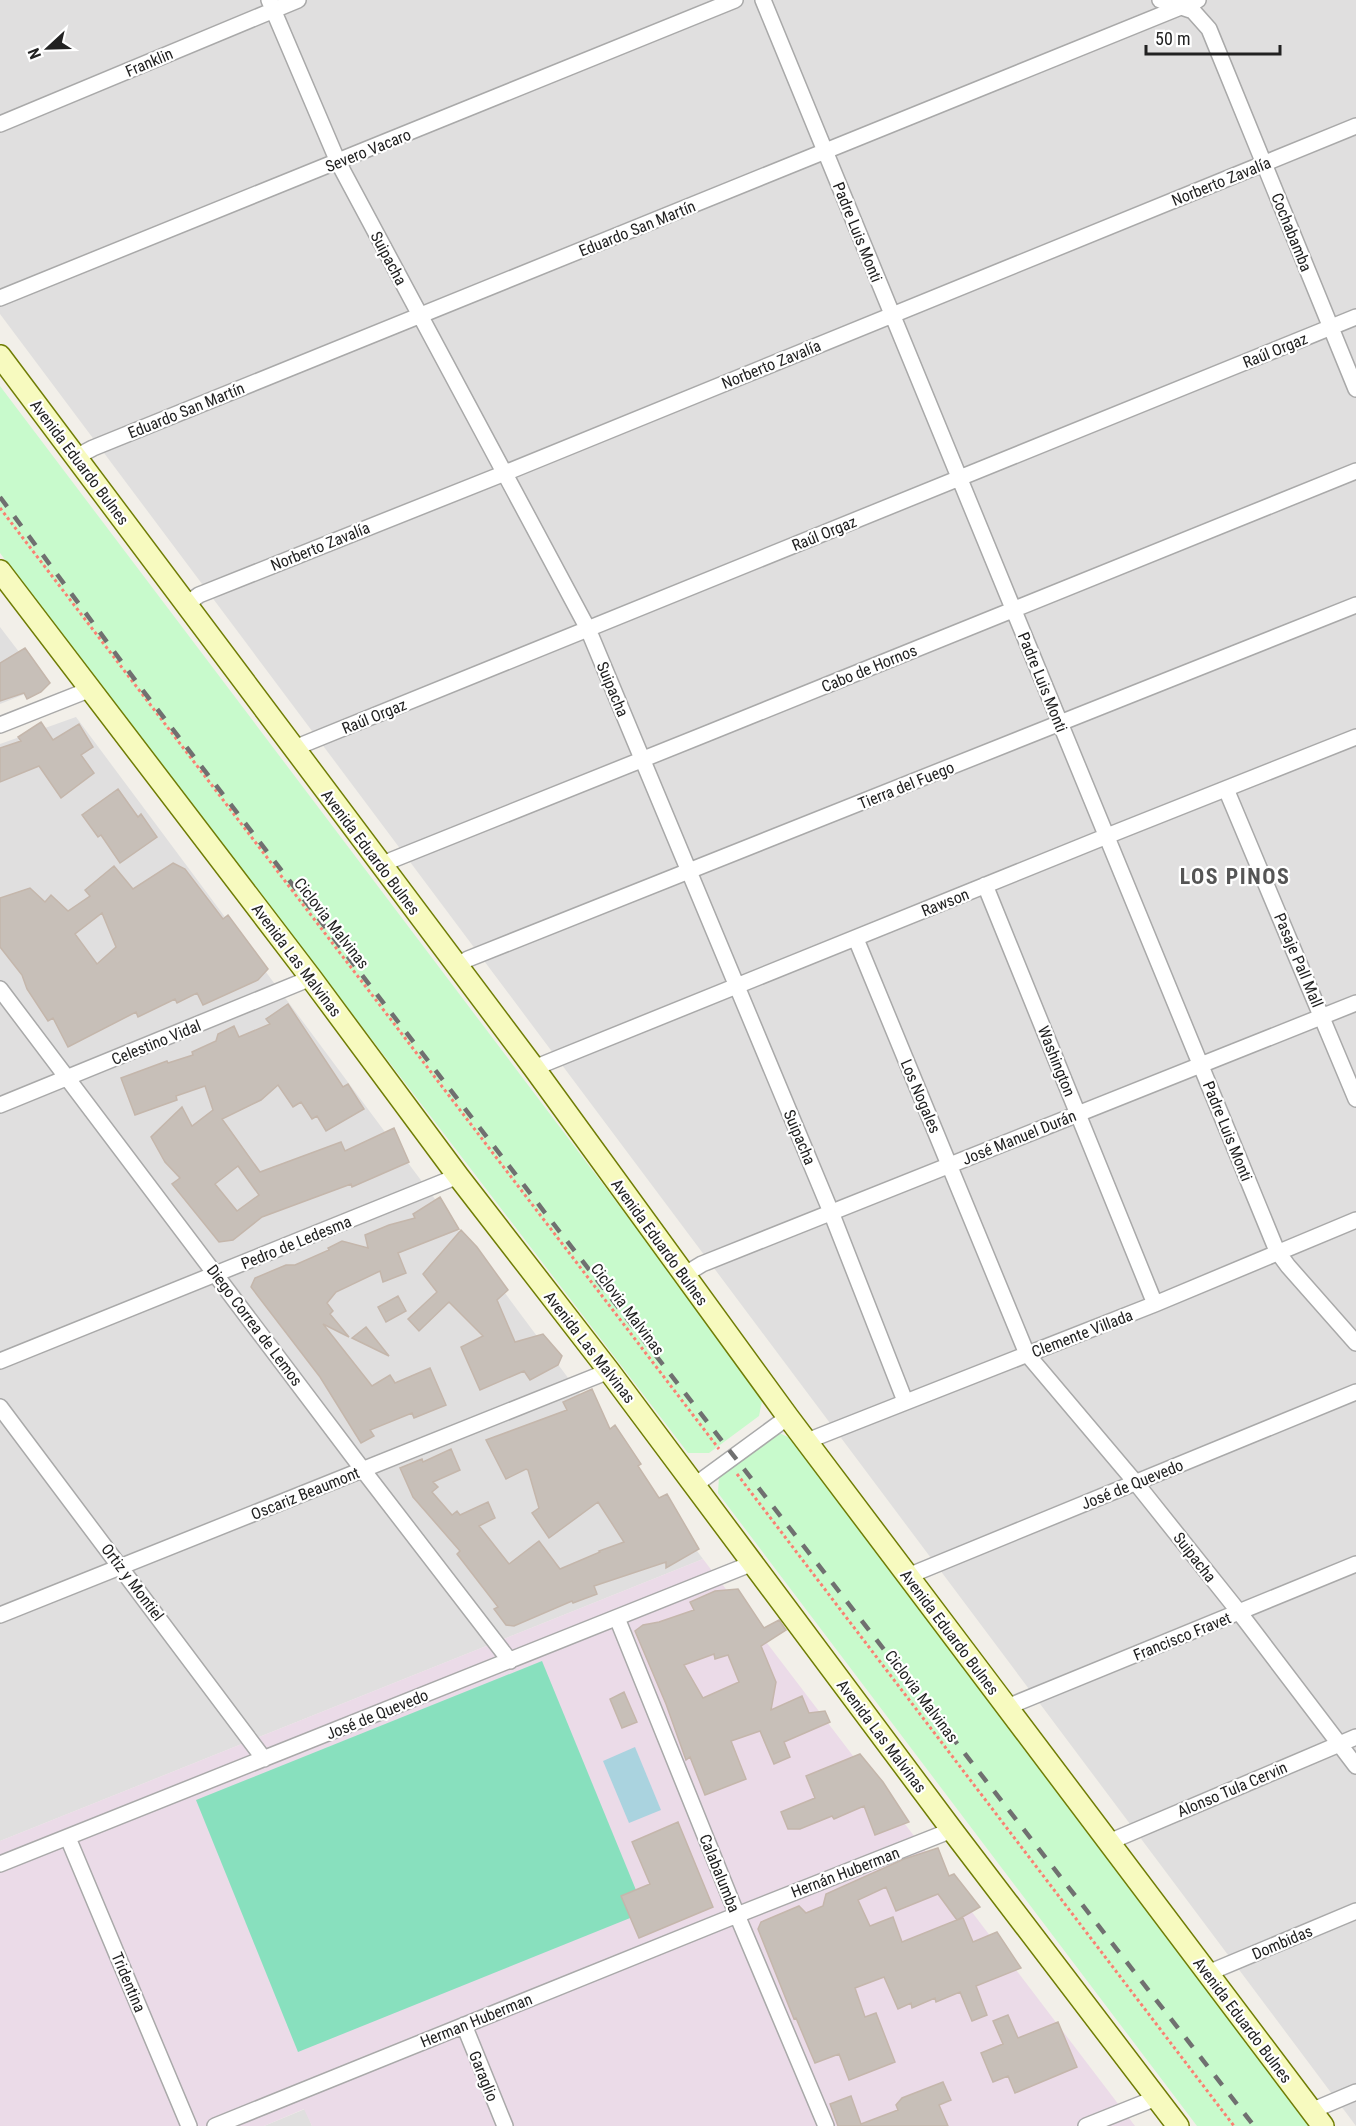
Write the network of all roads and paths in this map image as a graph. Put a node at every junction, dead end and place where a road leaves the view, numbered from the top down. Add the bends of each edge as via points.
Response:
1 (298, 0) edge
2 (735, 0) edge
3 (763, 0) edge
4 (1160, 0) edge
5 (1198, 0) edge
6 (272, 5) edge
7 (1183, 6) junction
8 (0, 124) edge
9 (1356, 126) edge
10 (825, 152) junction
11 (338, 162) junction
12 (1264, 163) junction
13 (0, 298) edge
14 (892, 315) junction
15 (421, 316) junction
16 (1356, 317) edge
17 (1331, 327) junction
18 (0, 356) edge
19 (1356, 389) edge
20 (76, 457) junction
21 (1356, 471) edge
22 (505, 472) junction
23 (959, 478) junction
24 (0, 508) edge
25 (0, 571) edge
26 (187, 604) junction
27 (1356, 605) edge
28 (1013, 608) junction
29 (588, 629) junction
30 (91, 689) junction
31 (1060, 723) junction
32 (0, 725) edge
33 (1355, 740) edge
34 (292, 749) junction
35 (644, 760) junction
36 (1227, 789) junction
37 (1107, 836) junction
38 (382, 866) junction
39 (688, 872) junction
40 (985, 885) junction
41 (856, 939) junction
42 (456, 966) junction
43 (311, 978) junction
44 (737, 987) junction
45 (0, 989) edge
46 (1356, 1003) edge
47 (1322, 1016) junction
48 (1201, 1065) junction
49 (534, 1068) junction
50 (68, 1079) junction
51 (1356, 1099) edge
52 (0, 1105) edge
53 (1078, 1113) junction
54 (950, 1165) junction
55 (458, 1176) junction
56 (831, 1212) junction
57 (1356, 1220) edge
58 (1277, 1251) junction
59 (217, 1274) junction
60 (684, 1275) junction
61 (1155, 1304) junction
62 (1356, 1344) edge
63 (1027, 1354) junction
64 (0, 1361) edge
65 (609, 1371) junction
66 (1356, 1392) edge
67 (905, 1401) junction
68 (0, 1407) edge
69 (788, 1417) junction
70 (807, 1441) junction
71 (728, 1462) junction
72 (363, 1470) junction
73 (1136, 1482) junction
74 (695, 1485) junction
75 (753, 1563) junction
76 (1356, 1564) edge
77 (122, 1568) junction
78 (908, 1576) junction
79 (1239, 1612) junction
80 (0, 1615) edge
81 (617, 1618) junction
82 (510, 1661) junction
83 (1007, 1707) junction
84 (1356, 1737) edge
85 (1339, 1744) junction
86 (264, 1759) junction
87 (1356, 1766) edge
88 (952, 1830) junction
89 (68, 1838) junction
90 (1109, 1842) junction
91 (0, 1864) edge
92 (1356, 1911) edge
93 (737, 1915) junction
94 (1208, 1973) junction
95 (464, 2025) junction
96 (1356, 2092) edge
97 (1156, 2098) junction
98 (1317, 2118) edge
99 (189, 2126) edge
100 (214, 2126) edge
101 (505, 2126) edge
102 (826, 2126) edge
103 (1086, 2126) edge
104 (1178, 2126) edge
105 (1234, 2126) edge

1 - 6 street, Franklin
2 - 11 street, Severo Vacaro
3 - 10 street, Padre Luis Monti
4 - 7 street, Cochabamba
5 - 7 street, Eduardo San Martín
6 - 8 street, Franklin
6 - 11 street, Suipacha
7 - 10 street, Eduardo San Martín
7 - 12 street, Cochabamba via 1200,17 1209,29
9 - 12 street, Norberto Zavalía
10 - 14 street, Padre Luis Monti
10 - 15 street, Eduardo San Martín
11 - 13 street, Severo Vacaro
11 - 15 street, Suipacha
12 - 14 street, Norberto Zavalía
12 - 17 street, Cochabamba
14 - 22 street, Norberto Zavalía
14 - 23 street, Padre Luis Monti
15 - 20 street, Eduardo San Martín
15 - 22 street, Suipacha
16 - 17 street, Raúl Orgaz
17 - 19 street, Cochabamba
17 - 23 street, Raúl Orgaz
18 - 20 main road, Avenida Eduardo Bulnes
20 - 26 main road, Avenida Eduardo Bulnes
21 - 28 street, Cabo de Hornos
22 - 26 street, Norberto Zavalía via 199,595
22 - 29 street, Suipacha
23 - 28 street, Padre Luis Monti
23 - 29 street, Raúl Orgaz
24 - 71 path, Ciclovia Malvinas
25 - 30 main road, Avenida Las Malvinas
26 - 34 main road, Avenida Eduardo Bulnes
27 - 31 street, Tierra del Fuego
28 - 31 street, Padre Luis Monti
28 - 35 street, Cabo de Hornos
29 - 34 street, Raúl Orgaz
29 - 35 street, Suipacha
30 - 32 street
30 - 43 main road, Avenida Las Malvinas
31 - 37 street, Padre Luis Monti
31 - 39 street, Tierra del Fuego
33 - 36 street, Rawson
34 - 38 main road, Avenida Eduardo Bulnes
35 - 38 street, Cabo de Hornos
35 - 39 street, Suipacha
36 - 37 street, Rawson
36 - 47 street, Pasaje Pall Mall
37 - 40 street, Rawson
37 - 48 street, Padre Luis Monti
38 - 42 main road, Avenida Eduardo Bulnes
39 - 42 street, Tierra del Fuego
39 - 44 street, Suipacha
40 - 41 street, Rawson
40 - 53 street, Washington
41 - 44 street, Rawson
41 - 54 street, Los Nogales
42 - 49 main road, Avenida Eduardo Bulnes
43 - 50 street, Celestino Vidal
43 - 55 main road, Avenida Las Malvinas
44 - 49 street, Rawson
44 - 56 street, Suipacha
45 - 50 street, Diego Correa de Lemos
46 - 47 street, José Manuel Durán
47 - 48 street, José Manuel Durán
47 - 51 street, Pasaje Pall Mall
48 - 53 street, José Manuel Durán
48 - 58 street, Padre Luis Monti
49 - 60 main road, Avenida Eduardo Bulnes
50 - 52 street, Celestino Vidal
50 - 59 street, Diego Correa de Lemos
53 - 54 street, José Manuel Durán
53 - 61 street, Washington
54 - 56 street, José Manuel Durán
54 - 63 street, Los Nogales
55 - 59 street, Pedro de Ledesma
55 - 65 main road, Avenida Las Malvinas
56 - 60 street, José Manuel Durán via 702,1264
56 - 67 street, Suipacha
57 - 58 street, Clemente Villada
58 - 61 street, Clemente Villada
58 - 62 street, Padre Luis Monti
59 - 64 street, Pedro de Ledesma
59 - 72 street, Diego Correa de Lemos
60 - 69 main road, Avenida Eduardo Bulnes
61 - 63 street, Clemente Villada
63 - 67 street, Clemente Villada
63 - 73 street, Suipacha
65 - 72 street, Oscariz Beaumont
65 - 74 main road, Avenida Las Malvinas
66 - 73 street, José de Quevedo
67 - 70 street, Clemente Villada
68 - 77 street, Ortiz y Montiel
69 - 70 main road, Avenida Eduardo Bulnes
69 - 71 street
70 - 78 main road, Avenida Eduardo Bulnes
71 - 74 street
71 - 105 path, Ciclovia Malvinas
72 - 77 street, Oscariz Beaumont
72 - 82 street, Diego Correa de Lemos
73 - 78 street, José de Quevedo
73 - 79 street, Suipacha
74 - 75 main road, Avenida Las Malvinas
75 - 81 street, José de Quevedo
75 - 88 main road, Avenida Las Malvinas
76 - 79 street, Francisco Fravet
77 - 80 street, Oscariz Beaumont
77 - 86 street, Ortiz y Montiel
78 - 83 main road, Avenida Eduardo Bulnes
79 - 83 street, Francisco Fravet
79 - 85 street, Suipacha
81 - 82 street, José de Quevedo
81 - 93 street, Calabalumba
82 - 86 street, José de Quevedo
83 - 90 main road, Avenida Eduardo Bulnes
84 - 85 street, Alonso Tula Cervin
85 - 87 street, Suipacha
85 - 90 street, Alonso Tula Cervin
86 - 89 street, José de Quevedo
88 - 93 street, Hernán Huberman
88 - 97 main road, Avenida Las Malvinas
89 - 91 street, José de Quevedo
89 - 99 street, Tridentina
90 - 94 main road, Avenida Eduardo Bulnes
92 - 94 street, Dombidas
93 - 95 street, Herman Huberman
93 - 102 street, Calabalumba
94 - 98 main road, Avenida Eduardo Bulnes
95 - 100 street, Herman Huberman
95 - 101 street, Garaglio
96 - 98 street
97 - 103 street
97 - 104 main road, Avenida Las Malvinas

